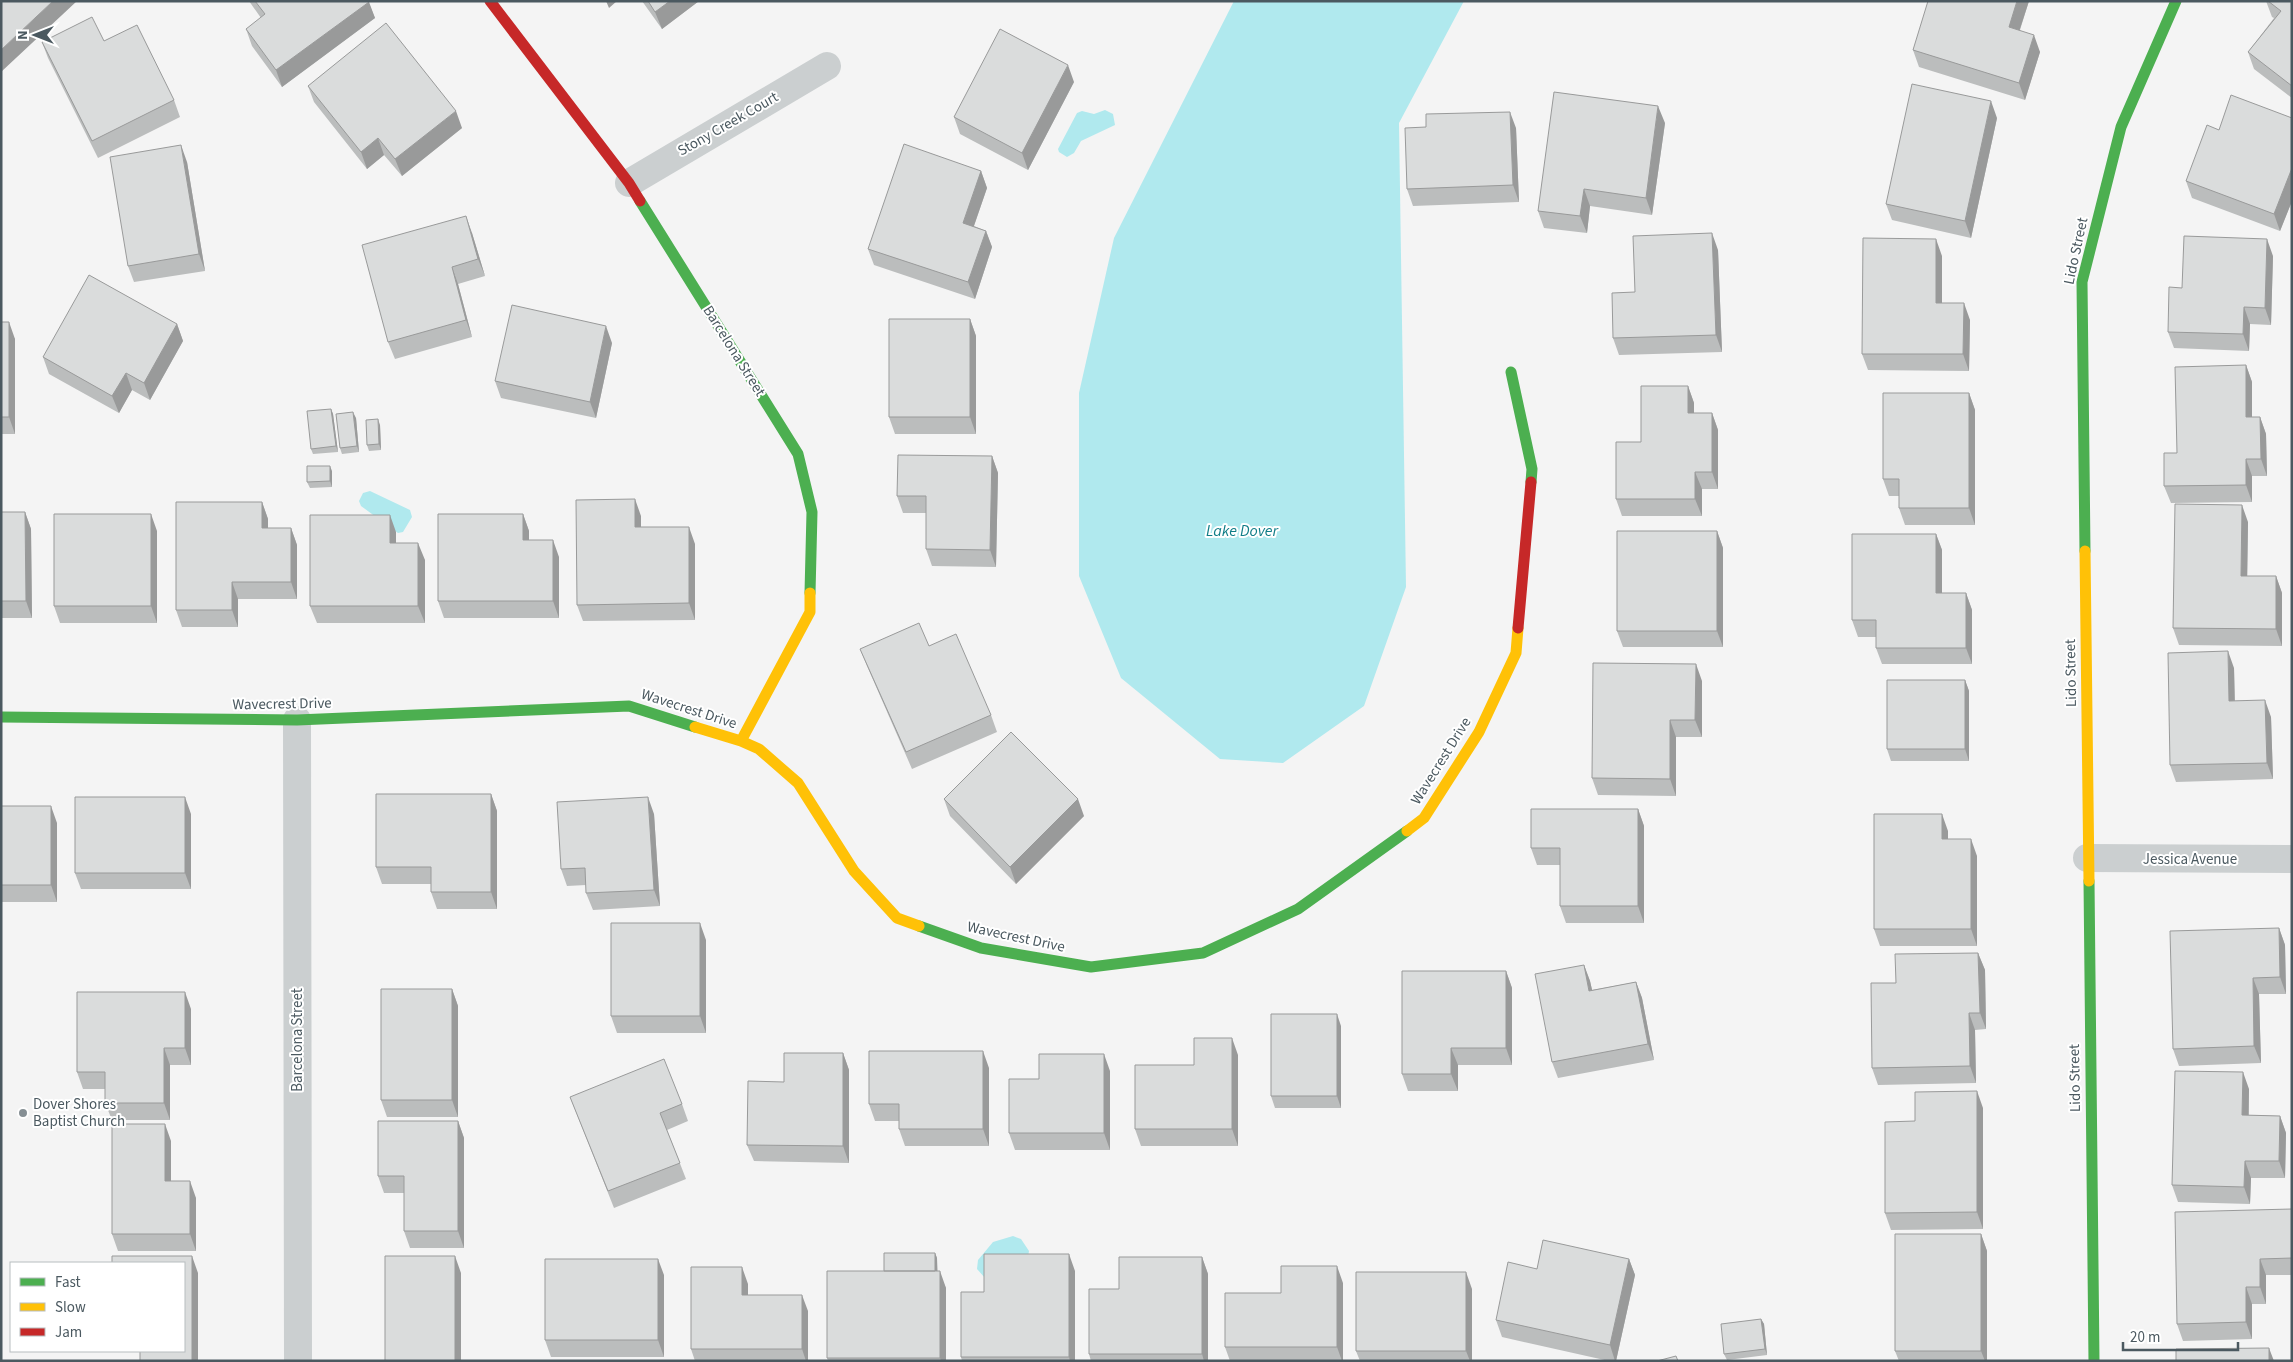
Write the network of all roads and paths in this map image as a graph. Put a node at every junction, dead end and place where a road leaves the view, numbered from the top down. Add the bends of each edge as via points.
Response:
1 (490, 1) edge
2 (2176, 1) edge
3 (827, 66) dead end
4 (629, 182) junction
5 (1511, 372) dead end
6 (1, 717) edge
7 (297, 720) junction
8 (741, 741) junction
9 (2088, 858) junction
10 (2292, 859) edge
11 (298, 1361) edge
12 (2094, 1361) edge

1 - 4 street, Barcelona Street
2 - 9 street, Lido Street via 2121,127 2082,282
3 - 4 street, Stony Creek Court
4 - 8 street, Barcelona Street via 798,454 812,512 810,612
5 - 8 street, Wavecrest Drive via 1532,469 1516,652 1479,732 1424,818 1298,909 1203,953 1092,967 981,948 897,918 854,871 798,783 759,749
6 - 7 street, Wavecrest Drive
7 - 8 street, Wavecrest Drive via 629,706
7 - 11 street, Barcelona Street
9 - 10 street, Jessica Avenue
9 - 12 street, Lido Street

